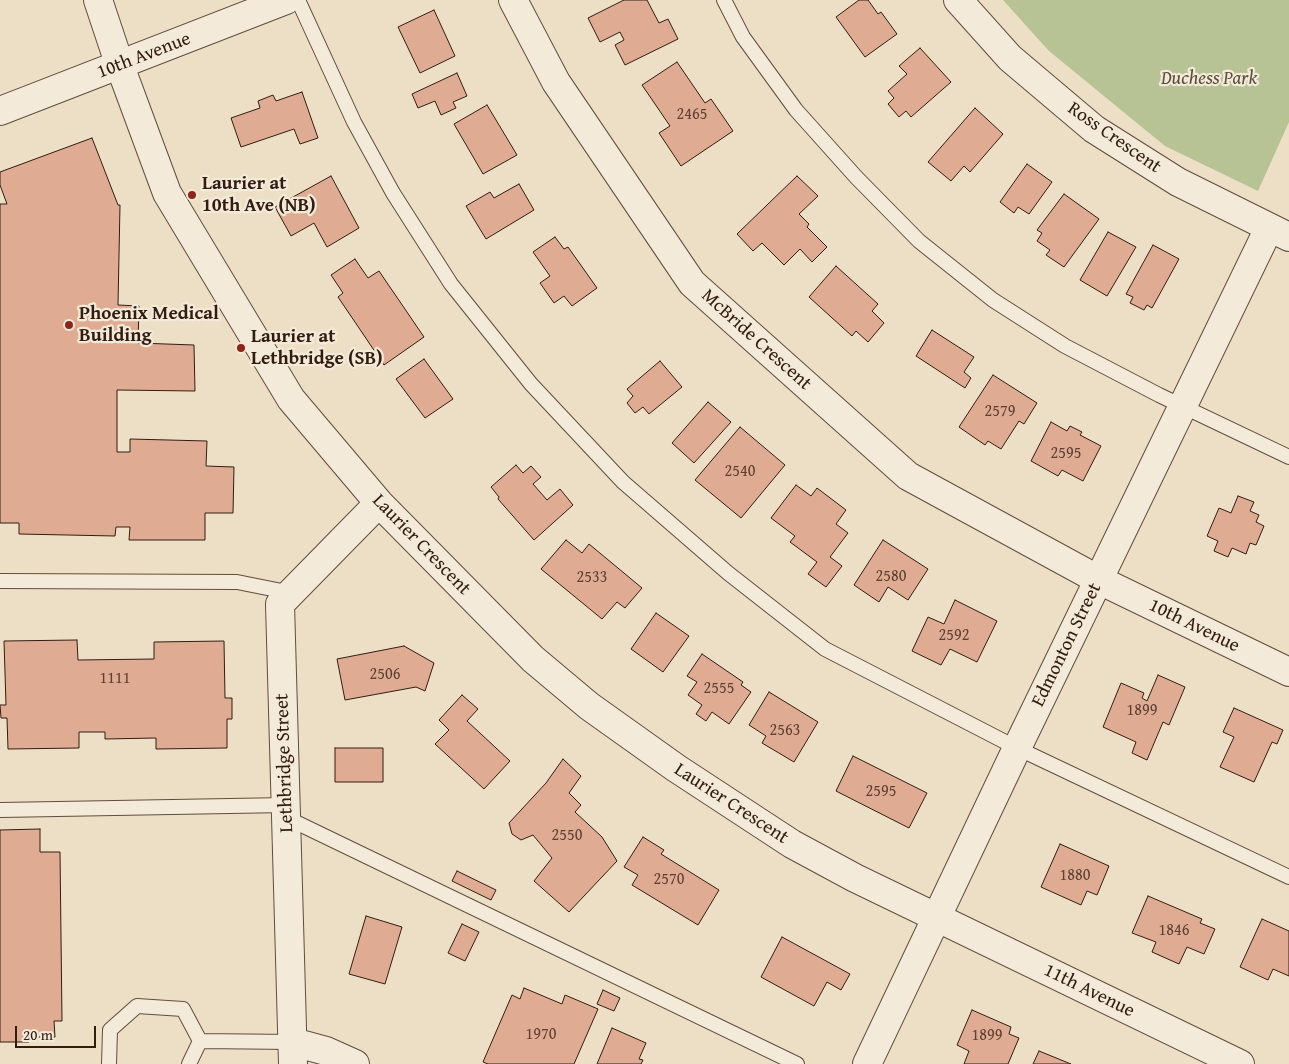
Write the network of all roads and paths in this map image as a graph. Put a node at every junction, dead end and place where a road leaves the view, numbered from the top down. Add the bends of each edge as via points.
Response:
1 (98, 0) edge
2 (286, 0) edge
3 (298, 0) edge
4 (513, 0) edge
5 (724, 0) edge
6 (958, 0) edge
7 (120, 66) junction
8 (0, 111) edge
9 (1279, 233) edge
10 (1183, 407) junction
11 (1289, 457) edge
12 (378, 502) junction
13 (1098, 580) junction
14 (0, 581) edge
15 (292, 593) junction
16 (1289, 672) edge
17 (1017, 748) junction
18 (0, 810) edge
19 (287, 812) junction
20 (1289, 877) edge
21 (938, 918) junction
22 (200, 1041) junction
23 (293, 1053) edge
24 (109, 1064) edge
25 (189, 1064) edge
26 (355, 1064) edge
27 (798, 1064) edge
28 (867, 1064) edge
29 (1240, 1064) edge

1 - 7 street, Laurier Crescent
2 - 7 street, 10th Avenue
3 - 17 lane via 354,122 393,193 451,284 531,384 623,482 728,573 825,649
4 - 13 street, McBride Crescent via 556,82 692,283 908,476
5 - 10 lane via 743,37 796,110 919,241 993,300 1065,346
6 - 9 street, Ross Crescent via 1010,58 1094,129 1178,182
7 - 8 street, 10th Avenue
7 - 12 street, Laurier Crescent via 167,193 291,399
9 - 10 street, Edmonton Street
10 - 11 lane
10 - 13 street, Edmonton Street
12 - 15 street, Lethbridge Street
12 - 21 street, Laurier Crescent via 533,658 589,706 792,844
13 - 16 street, 10th Avenue
13 - 17 street, Edmonton Street
14 - 15 lane via 237,582
15 - 19 street, Lethbridge Street via 280,604
17 - 20 lane
17 - 21 street, Edmonton Street
18 - 19 lane
19 - 23 street, Lethbridge Street
19 - 27 lane
21 - 28 street, Edmonton Street
21 - 29 street, 11th Avenue
22 - 23 lane
22 - 24 lane via 183,1009 137,1006 110,1030
22 - 25 lane
23 - 26 street via 326,1050

